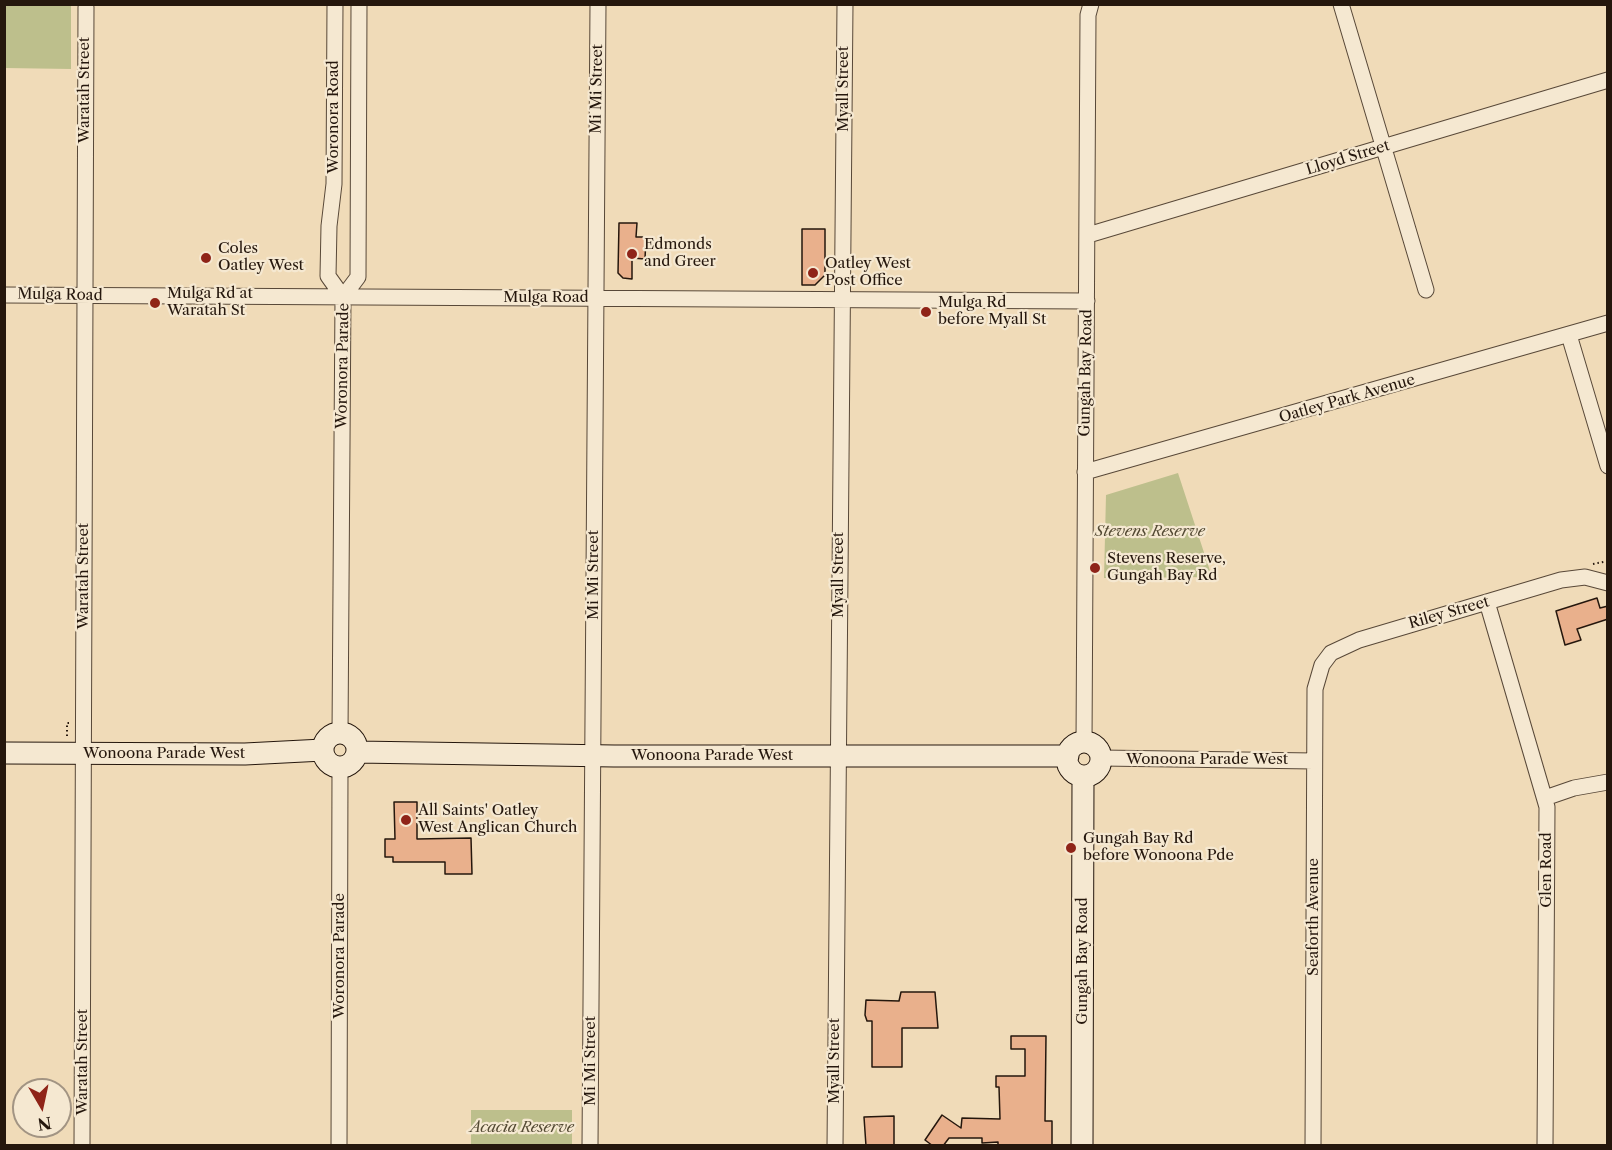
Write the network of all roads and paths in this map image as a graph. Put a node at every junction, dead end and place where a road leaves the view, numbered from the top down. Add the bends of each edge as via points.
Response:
1 (335, 4) edge
2 (359, 4) edge
3 (598, 4) edge
4 (844, 4) edge
5 (1091, 4) edge
6 (1341, 4) edge
7 (86, 7) dead end
8 (335, 51) junction
9 (359, 51) junction
10 (1608, 80) edge
11 (1383, 148) junction
12 (334, 184) junction
13 (358, 184) junction
14 (1088, 235) junction
15 (1426, 290) dead end
16 (4, 295) edge
17 (84, 296) junction
18 (343, 297) junction
19 (594, 298) junction
20 (842, 299) junction
21 (1087, 301) junction
22 (1608, 323) edge
23 (1569, 335) junction
24 (1608, 466) edge
25 (1085, 472) junction
26 (1608, 583) edge
27 (1487, 602) junction
28 (1315, 689) joint
29 (340, 733) junction
30 (1084, 742) junction
31 (323, 750) junction
32 (357, 752) junction
33 (4, 753) edge
34 (84, 754) junction
35 (593, 755) junction
36 (837, 756) junction
37 (1068, 756) junction
38 (1101, 758) junction
39 (1314, 760) junction
40 (340, 767) junction
41 (1083, 776) junction
42 (1608, 782) edge
43 (1545, 798) junction
44 (82, 1146) edge
45 (339, 1146) edge
46 (590, 1146) edge
47 (835, 1146) edge
48 (1082, 1146) edge
49 (1313, 1146) edge
50 (1545, 1146) edge

1 - 8 street, Woronora Road
2 - 9 street, Woronora Parade
3 - 19 street, Mi Mi Street
4 - 20 street, Myall Street
5 - 14 street, Gungah Bay Road
6 - 11 street
7 - 17 street, Waratah Street
8 - 9 street, Woronora Road
8 - 12 street, Woronora Road
9 - 13 street, Woronora Parade
10 - 11 street, Lloyd Street
11 - 14 street, Lloyd Street
11 - 15 street
12 - 13 street, Woronora Road
12 - 18 street, Woronora Road via 328,276
13 - 18 street, Woronora Parade via 358,277
14 - 21 street, Gungah Bay Road
16 - 17 street, Mulga Road
17 - 18 street, Mulga Road
17 - 34 street, Waratah Street
18 - 19 street, Mulga Road
18 - 29 street, Woronora Parade
19 - 20 street, Mulga Road
19 - 35 street, Mi Mi Street
20 - 21 street, Mulga Road
20 - 36 street, Myall Street
21 - 25 street, Gungah Bay Road
22 - 23 street, Oatley Park Avenue
23 - 24 street
23 - 25 street, Oatley Park Avenue
25 - 30 street, Gungah Bay Road
26 - 27 street, Riley Street via 1578,577
27 - 28 street, Riley Street via 1347,644 1331,653 1322,665
27 - 43 street, Glen Road
28 - 39 street, Seaforth Avenue
29 - 31 street via 326,740
29 - 32 street via 354,741
30 - 37 street via 1072,748
30 - 38 street via 1098,748
31 - 34 street, Wonoona Parade West
31 - 40 street via 330,764
32 - 35 street, Wonoona Parade West
32 - 40 street via 353,761
33 - 34 street, Wonoona Parade West
34 - 44 street, Waratah Street
35 - 36 street, Wonoona Parade West
35 - 46 street, Mi Mi Street
36 - 37 street, Wonoona Parade West
36 - 47 street, Myall Street
37 - 41 street via 1071,770
38 - 39 street, Wonoona Parade West
38 - 41 street via 1098,769
39 - 49 street, Seaforth Avenue
40 - 45 street, Woronora Parade
41 - 48 street, Gungah Bay Road
42 - 43 street
43 - 50 street, Glen Road

